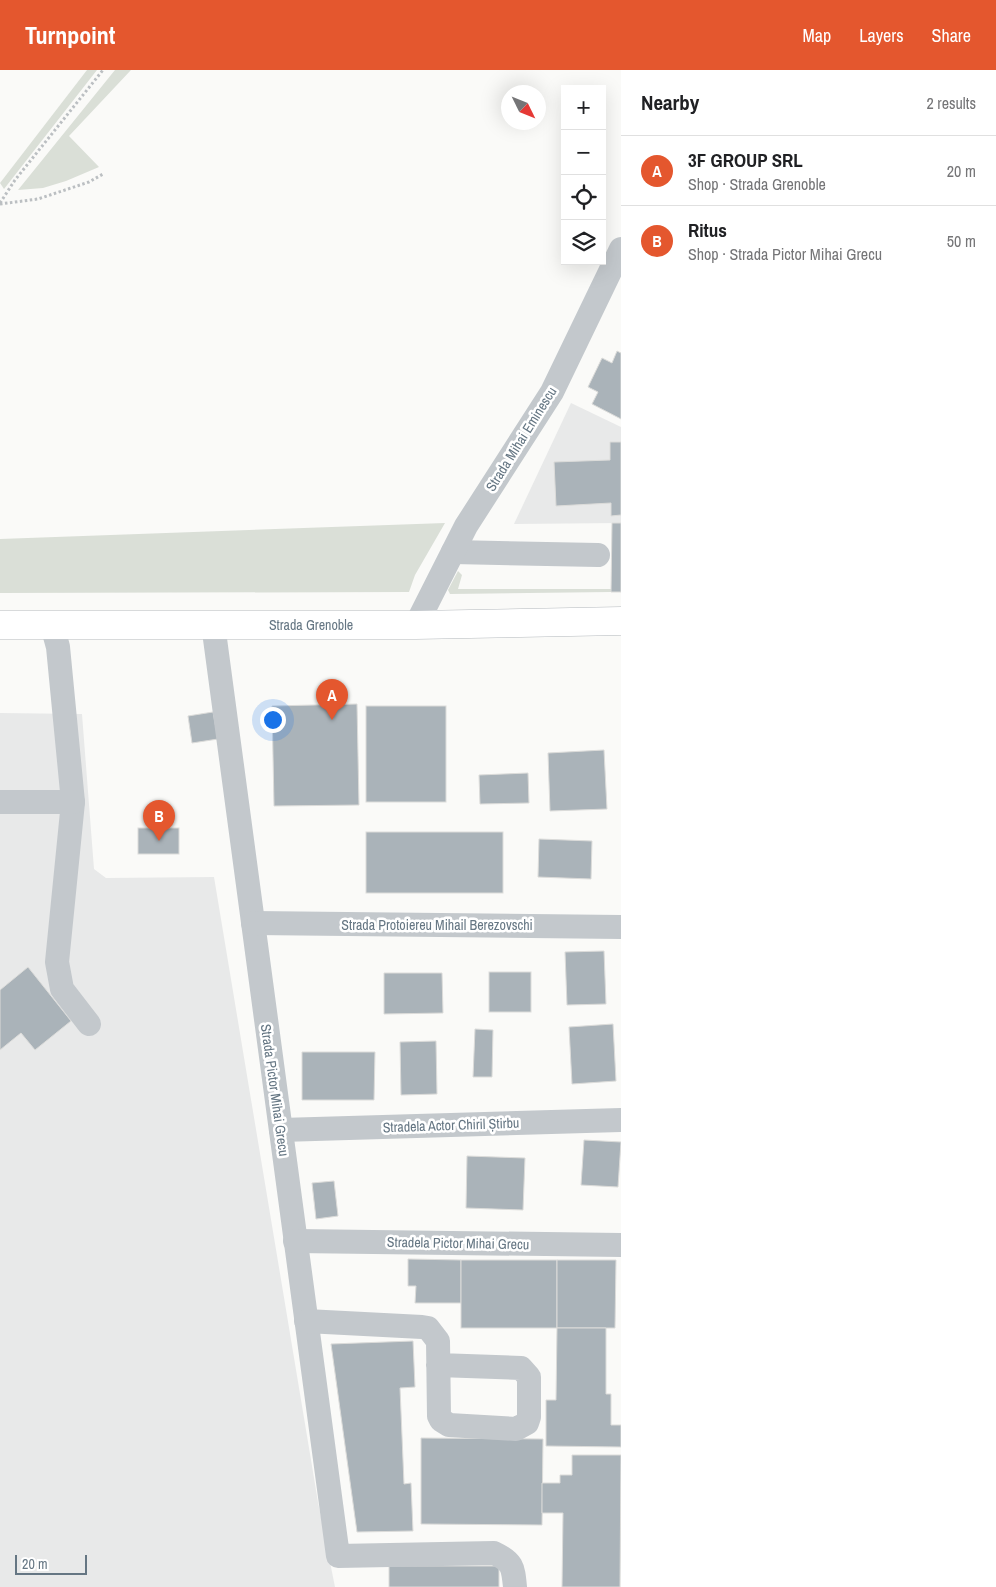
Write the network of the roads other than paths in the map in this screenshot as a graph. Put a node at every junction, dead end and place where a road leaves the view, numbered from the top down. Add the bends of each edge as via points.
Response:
1 (621, 249) edge
2 (453, 552) junction
3 (598, 555) dead end
4 (621, 621) edge
5 (213, 624) junction
6 (0, 625) edge
7 (52, 625) junction
8 (416, 625) junction
9 (0, 802) edge
10 (73, 802) junction
11 (253, 924) junction
12 (621, 927) edge
13 (89, 1024) dead end
14 (621, 1120) edge
15 (281, 1130) junction
16 (295, 1240) junction
17 (621, 1245) edge
18 (306, 1321) junction
19 (438, 1365) dead end
20 (515, 1587) edge

1 - 2 street, Strada Mihai Eminescu via 552,392 466,526
2 - 3 street
2 - 8 street, Strada Mihai Eminescu
4 - 8 main road, Strada Grenoble
5 - 7 main road, Strada Grenoble
5 - 8 main road, Strada Grenoble
5 - 11 street, Strada Pictor Mihai Grecu
6 - 7 main road, Strada Grenoble
7 - 10 street via 59,657
9 - 10 street
10 - 13 street via 57,962 62,989
11 - 12 street, Strada Protoiereu Mihail Berezovschi
11 - 15 street, Strada Pictor Mihai Grecu
14 - 15 street, Stradela Actor Chiril Știrbu
15 - 16 street, Strada Pictor Mihai Grecu
16 - 17 street, Stradela Pictor Mihai Grecu
16 - 18 street, Strada Pictor Mihai Grecu
18 - 19 street via 428,1328 438,1341
18 - 20 street, Strada Pictor Mihai Grecu via 338,1556 494,1553 506,1559 513,1570

